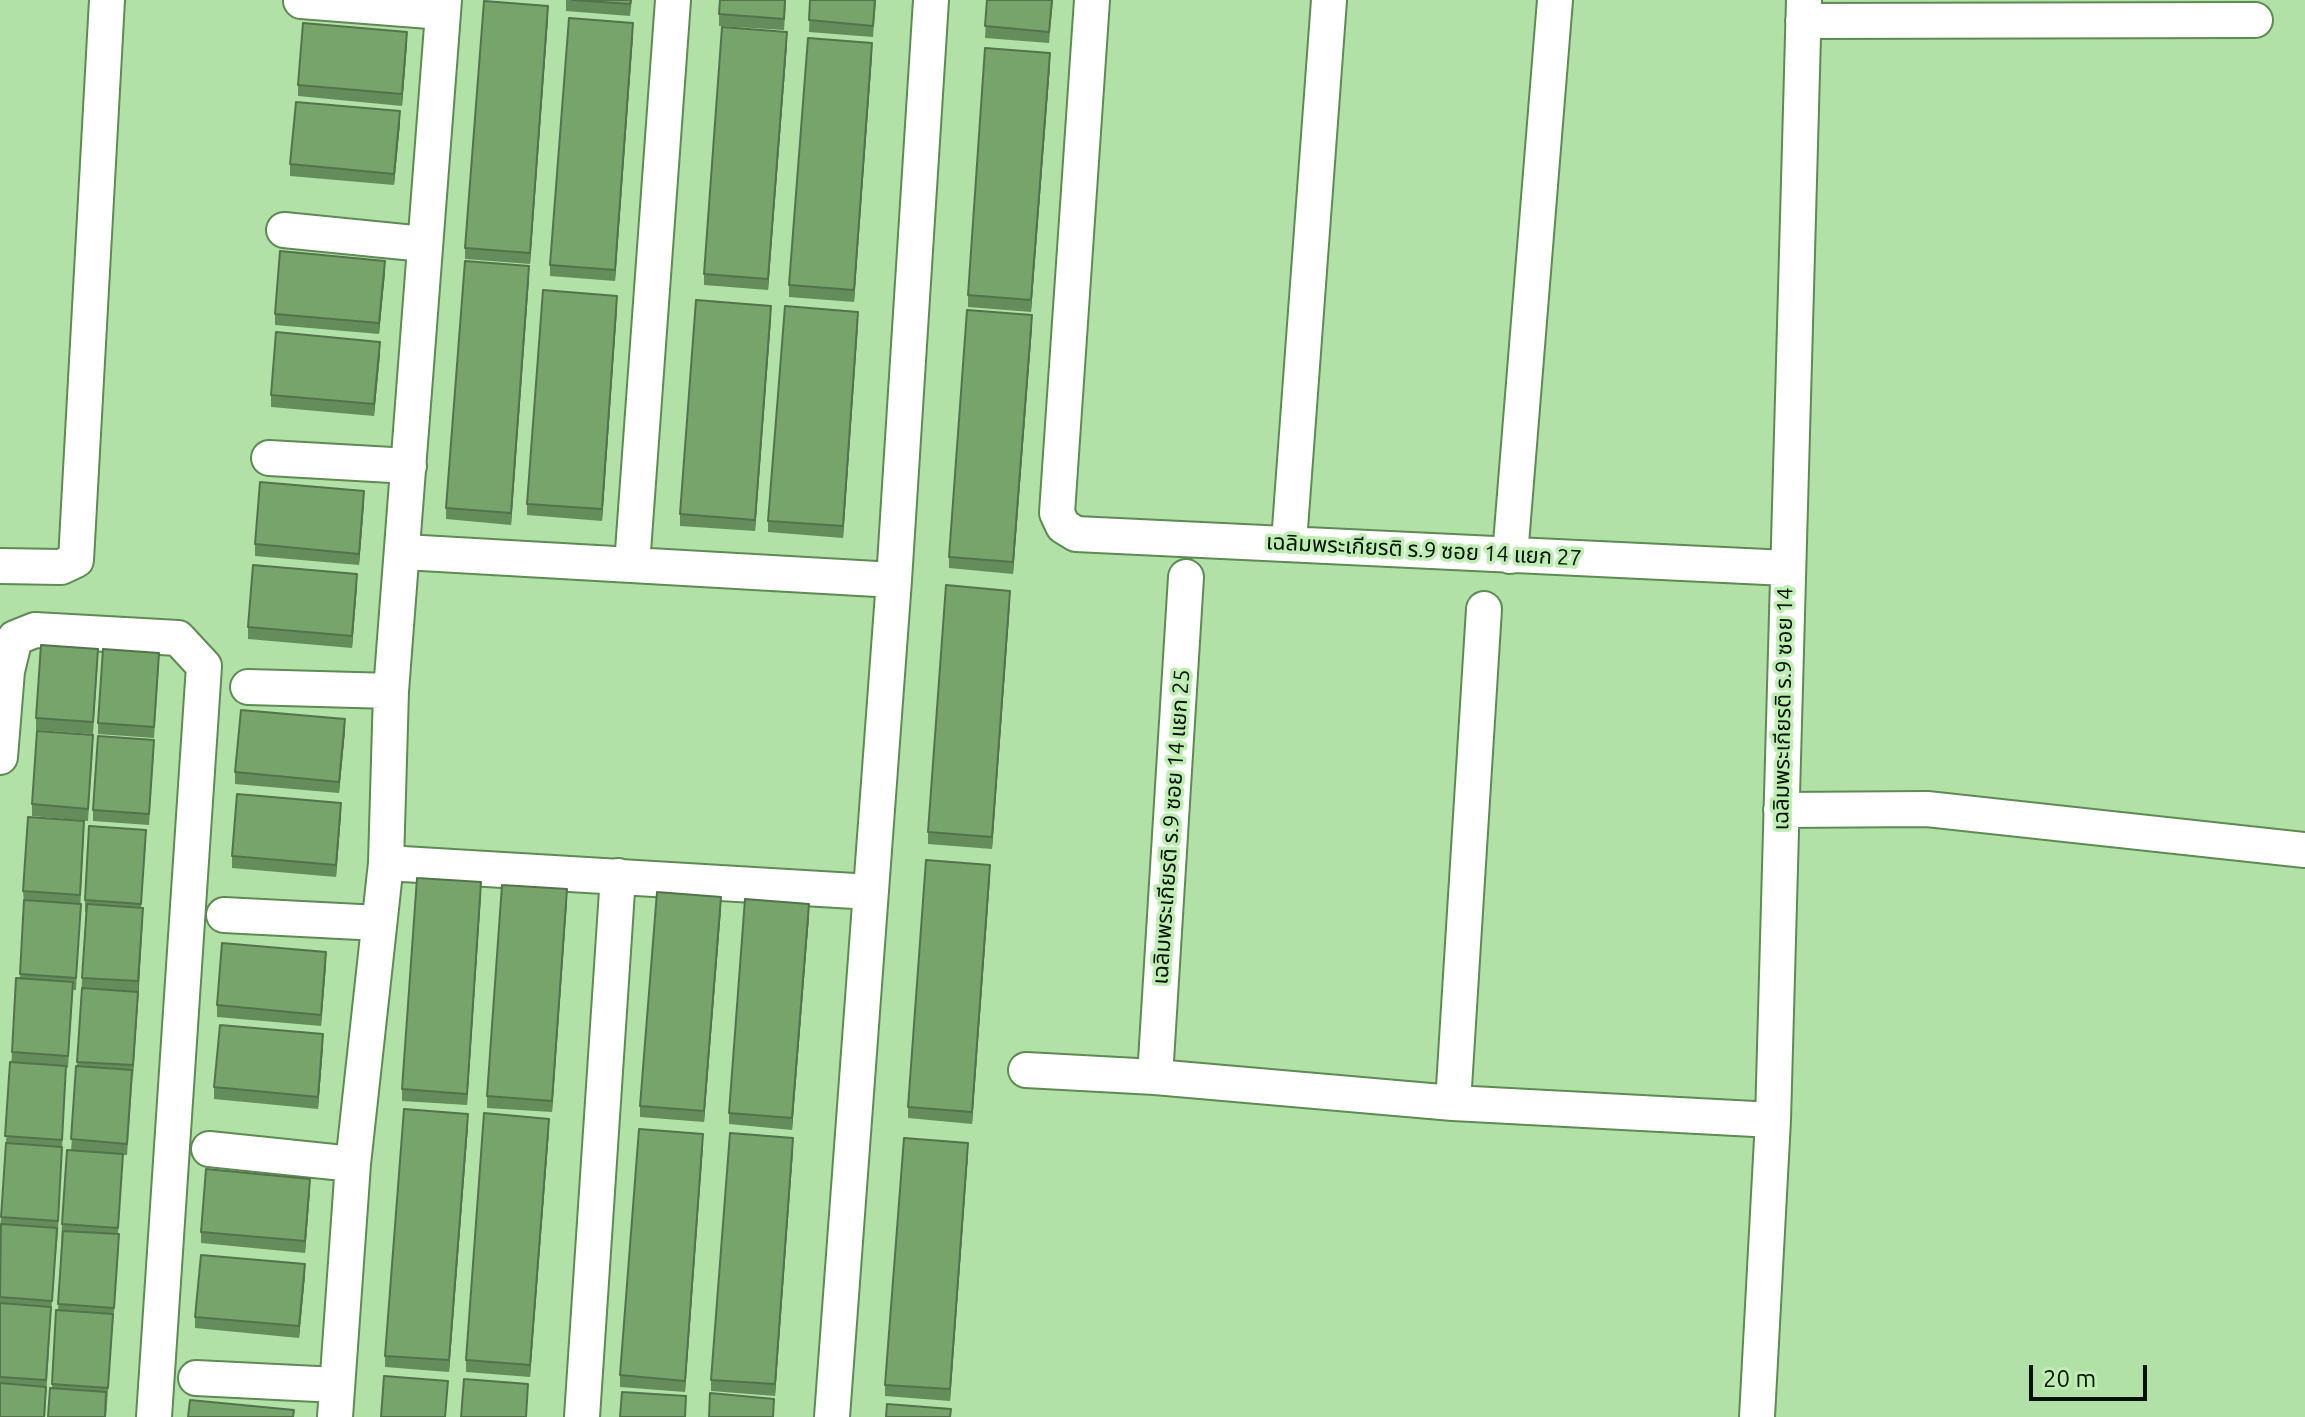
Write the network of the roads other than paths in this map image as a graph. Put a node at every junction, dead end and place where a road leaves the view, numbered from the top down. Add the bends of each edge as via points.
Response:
1 (107, 0) edge
2 (673, 0) edge
3 (931, 0) edge
4 (1092, 0) edge
5 (1329, 0) edge
6 (1555, 0) edge
7 (301, 1) edge
8 (444, 6) edge
9 (1804, 11) edge
10 (2255, 20) dead end
11 (284, 230) dead end
12 (424, 244) junction
13 (269, 458) dead end
14 (409, 466) junction
15 (1289, 542) junction
16 (404, 552) junction
17 (1510, 556) junction
18 (632, 565) junction
19 (0, 566) edge
20 (1787, 568) junction
21 (1186, 577) dead end
22 (894, 580) junction
23 (1484, 609) dead end
24 (248, 687) dead end
25 (391, 691) junction
26 (0, 757) edge
27 (1781, 810) junction
28 (2305, 850) edge
29 (386, 863) junction
30 (618, 876) junction
31 (871, 892) junction
32 (224, 915) dead end
33 (379, 923) junction
34 (1026, 1070) dead end
35 (1155, 1077) junction
36 (1453, 1103) junction
37 (1773, 1120) junction
38 (209, 1149) dead end
39 (353, 1164) junction
40 (196, 1378) dead end
41 (336, 1401) edge
42 (154, 1417) edge
43 (582, 1417) edge
44 (832, 1417) edge
45 (1757, 1417) edge

1 - 19 street via 76,560 61,567
2 - 18 street
3 - 22 street
4 - 15 street, เฉลิมพระเกียรติ ร.9 ซอย 14 แยก 27 via 1057,513 1063,526 1076,534
5 - 15 street
6 - 17 street
7 - 8 street
8 - 12 street
9 - 10 street
9 - 20 street, เฉลิมพระเกียรติ ร.9 ซอย 14
11 - 12 street
12 - 14 street
13 - 14 street
14 - 16 street
15 - 17 street, เฉลิมพระเกียรติ ร.9 ซอย 14 แยก 27
16 - 18 street
16 - 25 street
17 - 20 street, เฉลิมพระเกียรติ ร.9 ซอย 14 แยก 27
18 - 22 street
20 - 27 street, เฉลิมพระเกียรติ ร.9 ซอย 14
21 - 35 street, เฉลิมพระเกียรติ ร.9 ซอย 14 แยก 25
22 - 31 street
23 - 36 street
24 - 25 street
25 - 29 street
26 - 42 street via 15,638 35,630 178,638 204,666
27 - 28 street via 1927,809
27 - 37 street, เฉลิมพระเกียรติ ร.9 ซอย 14
29 - 30 street
29 - 33 street
30 - 31 street
30 - 43 street
31 - 44 street
32 - 33 street
33 - 39 street
34 - 35 street
35 - 36 street
36 - 37 street
37 - 45 street, เฉลิมพระเกียรติ ร.9 ซอย 14
38 - 39 street
39 - 41 street
40 - 41 street

